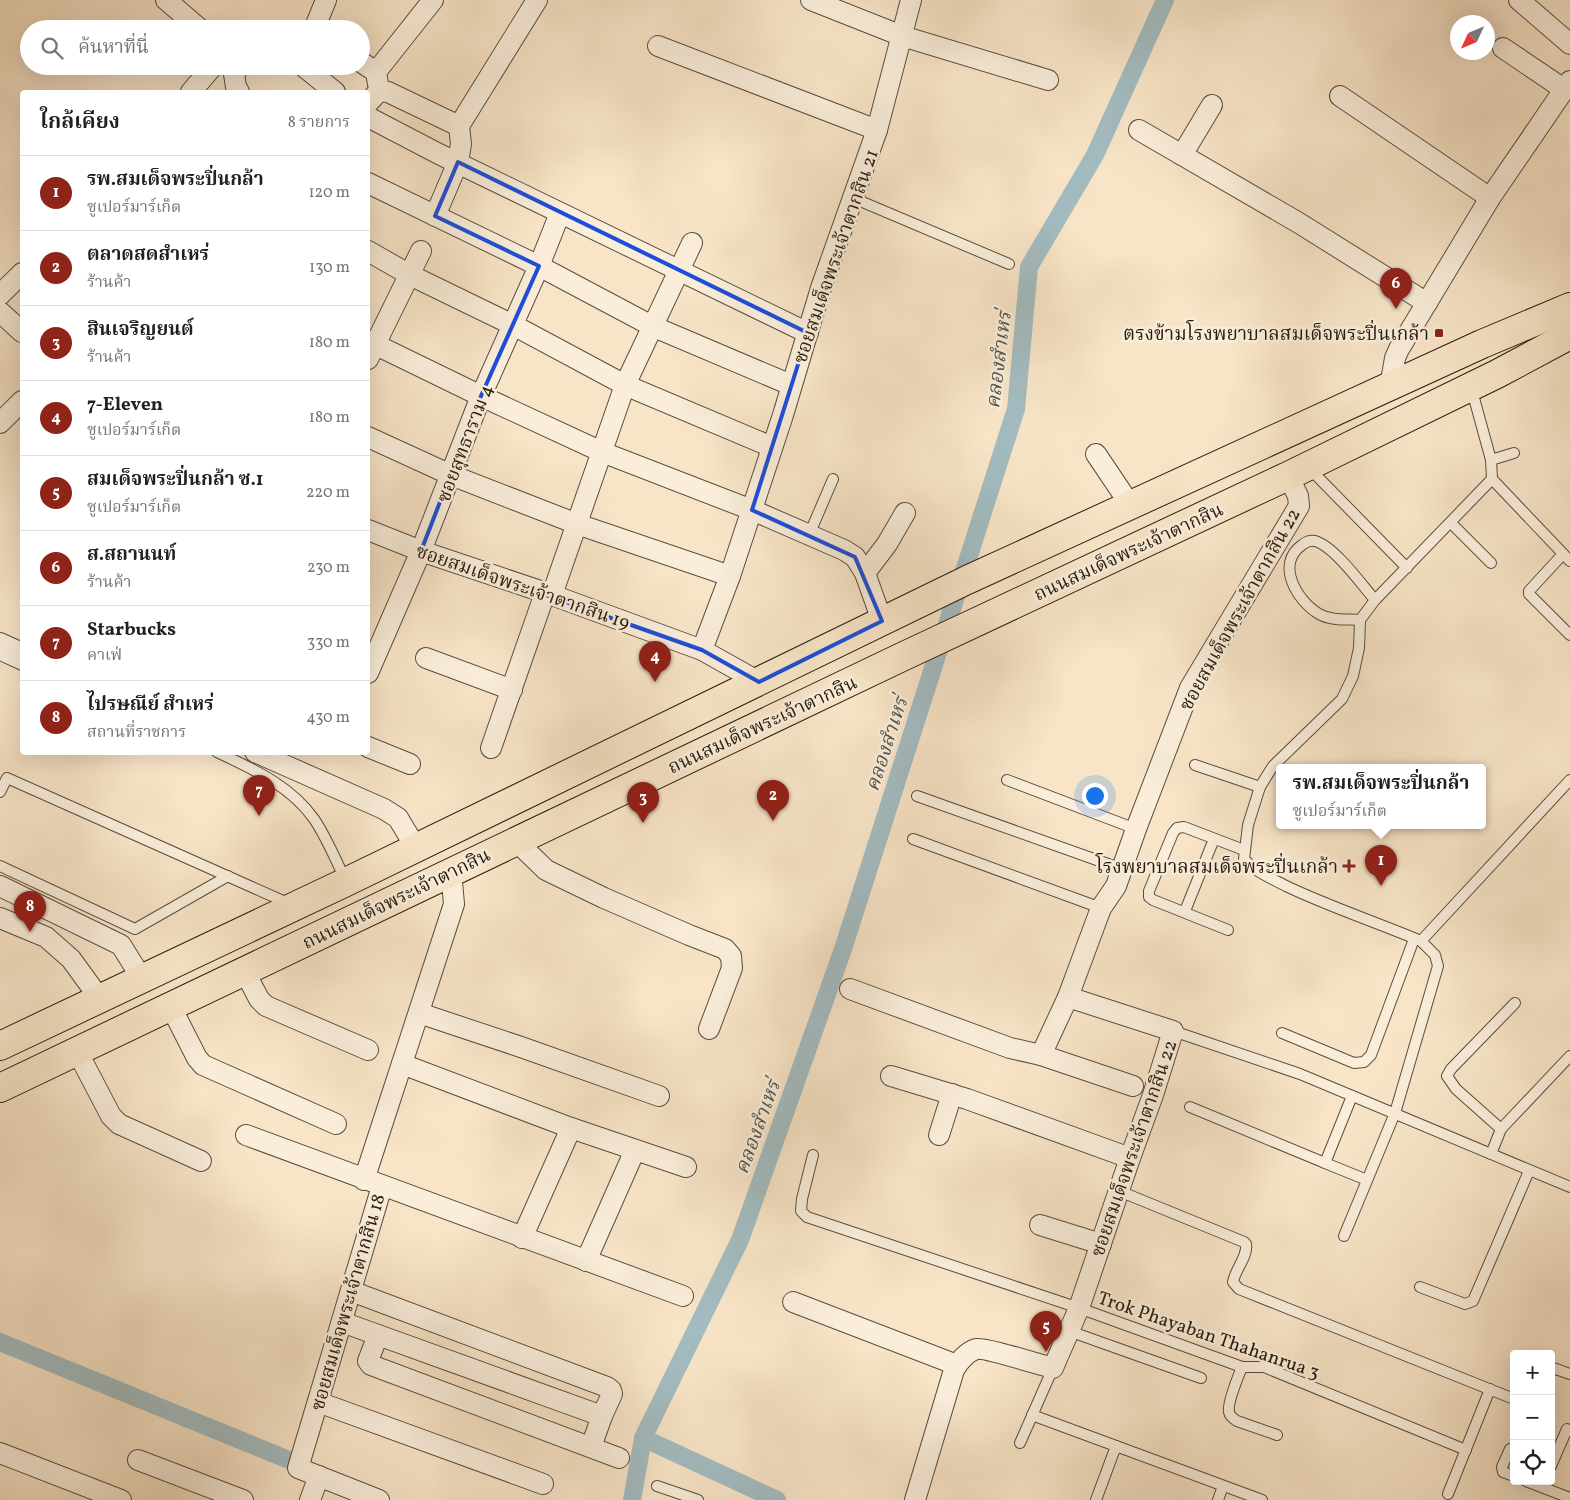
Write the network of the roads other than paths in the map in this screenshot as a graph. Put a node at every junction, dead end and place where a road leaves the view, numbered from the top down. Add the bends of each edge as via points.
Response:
1 (166, 0) edge
2 (326, 0) edge
3 (433, 0) edge
4 (537, 0) edge
5 (811, 0) edge
6 (911, 0) edge
7 (1519, 0) edge
8 (189, 20) edge
9 (318, 20) edge
10 (902, 36) junction
11 (1570, 44) edge
12 (658, 46) dead end
13 (1502, 48) dead end
14 (206, 75) edge
15 (234, 75) edge
16 (314, 75) edge
17 (1048, 80) dead end
18 (371, 82) edge
19 (193, 90) edge
20 (238, 90) edge
21 (333, 90) edge
22 (1566, 93) edge
23 (1340, 96) dead end
24 (1212, 105) dead end
25 (370, 118) edge
26 (459, 126) junction
27 (877, 130) junction
28 (1140, 130) dead end
29 (1182, 155) junction
30 (458, 162) junction
31 (370, 184) edge
32 (853, 198) junction
33 (1490, 198) junction
34 (560, 213) junction
35 (435, 216) junction
36 (692, 243) dead end
37 (422, 251) dead end
38 (370, 252) edge
39 (1010, 264) dead end
40 (539, 266) junction
41 (680, 271) junction
42 (20, 275) edge
43 (410, 275) junction
44 (1570, 292) edge
45 (0, 295) edge
46 (1427, 303) junction
47 (1570, 307) edge
48 (0, 312) edge
49 (514, 325) junction
50 (652, 326) junction
51 (20, 330) edge
52 (808, 333) junction
53 (1570, 335) edge
54 (1482, 344) junction
55 (1570, 347) edge
56 (370, 348) edge
57 (1497, 374) junction
58 (625, 385) junction
59 (791, 385) junction
60 (1471, 386) junction
61 (1390, 387) junction
62 (481, 396) junction
63 (20, 403) edge
64 (0, 423) edge
65 (370, 438) edge
66 (772, 447) junction
67 (602, 452) junction
68 (1514, 453) dead end
69 (1096, 454) dead end
70 (1491, 460) junction
71 (1298, 471) junction
72 (451, 476) junction
73 (833, 479) dead end
74 (1492, 479) junction
75 (1131, 506) junction
76 (752, 510) junction
77 (906, 513) dead end
78 (1450, 523) junction
79 (577, 524) junction
80 (370, 531) edge
81 (808, 535) junction
82 (421, 551) junction
83 (1567, 558) edge
84 (1491, 563) dead end
85 (1407, 568) junction
86 (865, 573) junction
87 (730, 576) junction
88 (548, 594) junction
89 (1375, 600) junction
90 (894, 615) junction
91 (1360, 620) junction
92 (1570, 635) edge
93 (0, 643) edge
94 (702, 650) junction
95 (20, 652) edge
96 (0, 655) edge
97 (426, 658) dead end
98 (20, 664) edge
99 (370, 668) edge
100 (759, 682) junction
101 (512, 690) junction
102 (491, 748) dead end
103 (370, 749) edge
104 (224, 755) edge
105 (262, 755) edge
106 (410, 764) dead end
107 (1195, 764) dead end
108 (1282, 764) edge
109 (1276, 771) edge
110 (1007, 780) dead end
111 (1570, 780) edge
112 (1260, 787) junction
113 (0, 792) edge
114 (916, 796) dead end
115 (1136, 829) junction
116 (1214, 839) junction
117 (516, 840) junction
118 (913, 840) dead end
119 (416, 848) junction
120 (1244, 850) junction
121 (0, 866) edge
122 (1122, 869) junction
123 (451, 871) junction
124 (228, 876) junction
125 (346, 882) junction
126 (0, 886) edge
127 (296, 906) junction
128 (1101, 908) junction
129 (1185, 912) junction
130 (0, 918) edge
131 (1228, 930) dead end
132 (1417, 940) junction
133 (168, 967) junction
134 (245, 972) junction
135 (142, 979) junction
136 (850, 989) dead end
137 (105, 996) junction
138 (1068, 997) junction
139 (179, 1003) junction
140 (1515, 1003) dead end
141 (419, 1013) junction
142 (128, 1027) junction
143 (710, 1029) dead end
144 (1173, 1032) junction
145 (1282, 1033) dead end
146 (0, 1046) edge
147 (368, 1050) dead end
148 (77, 1051) junction
149 (1041, 1055) junction
150 (1570, 1056) edge
151 (402, 1064) junction
152 (891, 1076) dead end
153 (1134, 1086) dead end
154 (0, 1088) edge
155 (952, 1094) junction
156 (659, 1096) dead end
157 (1352, 1096) junction
158 (1190, 1107) dead end
159 (1395, 1113) junction
160 (336, 1124) dead end
161 (571, 1128) junction
162 (1501, 1129) junction
163 (246, 1135) dead end
164 (939, 1135) dead end
165 (635, 1150) junction
166 (813, 1154) dead end
167 (1491, 1154) junction
168 (1130, 1158) junction
169 (201, 1161) dead end
170 (1325, 1163) junction
171 (686, 1167) dead end
172 (1529, 1171) junction
173 (1367, 1180) junction
174 (373, 1183) junction
175 (1570, 1187) edge
176 (1119, 1191) junction
177 (1040, 1224) dead end
178 (1344, 1236) dead end
179 (522, 1238) junction
180 (1101, 1244) junction
181 (586, 1261) junction
182 (1420, 1287) dead end
183 (351, 1290) junction
184 (683, 1296) dead end
185 (794, 1302) dead end
186 (1079, 1308) junction
187 (342, 1322) junction
188 (1068, 1331) junction
189 (378, 1335) junction
190 (957, 1365) junction
191 (1242, 1367) junction
192 (1053, 1368) junction
193 (1555, 1369) edge
194 (1570, 1374) edge
195 (1201, 1378) dead end
196 (1490, 1389) junction
197 (1510, 1397) edge
198 (318, 1402) junction
199 (1032, 1415) junction
200 (602, 1416) junction
201 (1570, 1430) edge
202 (1277, 1435) dead end
203 (1020, 1443) dead end
204 (1116, 1446) junction
205 (591, 1447) junction
206 (1510, 1449) edge
207 (1466, 1450) junction
208 (0, 1453) edge
209 (1555, 1457) edge
210 (619, 1458) dead end
211 (138, 1460) dead end
212 (1510, 1475) edge
213 (319, 1476) junction
214 (542, 1484) dead end
215 (1536, 1485) edge
216 (657, 1486) dead end
217 (1223, 1486) junction
218 (1448, 1494) dead end
219 (1570, 1498) edge
220 (121, 1500) edge
221 (243, 1500) edge
222 (310, 1500) edge
223 (379, 1500) edge
224 (698, 1500) edge
225 (915, 1500) edge
226 (1096, 1500) edge
227 (1218, 1500) edge
228 (1262, 1500) edge

1 - 8 street
2 - 9 street
3 - 18 street
4 - 26 street
5 - 10 street
6 - 10 street, ซอยสมเด็จพระเจ้าตากสิน 21
7 - 11 street
10 - 17 street
10 - 27 street, ซอยสมเด็จพระเจ้าตากสิน 21
12 - 27 street
13 - 22 street
14 - 19 street
15 - 20 street
16 - 21 street
18 - 26 street
22 - 33 street
23 - 33 street
24 - 29 street
25 - 30 street
26 - 30 street
27 - 32 street, ซอยสมเด็จพระเจ้าตากสิน 21
28 - 29 street
29 - 46 street
30 - 34 street
30 - 35 street
31 - 35 street
32 - 39 lane
32 - 52 street, ซอยสมเด็จพระเจ้าตากสิน 21
33 - 46 street
34 - 40 street, ซอยสุทธาราม 4
34 - 41 street
35 - 40 street
36 - 41 street
37 - 43 street
38 - 43 street
40 - 49 street, ซอยสุทธาราม 4
40 - 50 street
41 - 50 street
41 - 52 street
42 - 45 street
43 - 49 street
43 - 56 street
44 - 54 main road, ถนนสมเด็จพระเจ้าตากสิน
46 - 61 street via 1395,358
47 - 54 main road, ถนนสมเด็จพระเจ้าตากสิน
48 - 51 street
49 - 58 street
49 - 62 street, ซอยสุทธาราม 4
50 - 58 street
50 - 59 street
52 - 59 street, ซอยสมเด็จพระเจ้าตากสิน 21
53 - 57 main road, ถนนสมเด็จพระเจ้าตากสิน
54 - 61 main road, ถนนสมเด็จพระเจ้าตากสิน
55 - 57 main road, ถนนสมเด็จพระเจ้าตากสิน
56 - 62 street
57 - 60 main road, ถนนสมเด็จพระเจ้าตากสิน
58 - 66 street
58 - 67 street
59 - 66 street, ซอยสมเด็จพระเจ้าตากสิน 21
60 - 70 lane
60 - 71 main road, ถนนสมเด็จพระเจ้าตากสิน
61 - 75 main road, ถนนสมเด็จพระเจ้าตากสิน
62 - 67 street
62 - 72 street, ซอยสุทธาราม 4
63 - 64 street
65 - 72 street
66 - 76 street, ซอยสมเด็จพระเจ้าตากสิน 21
67 - 76 street
67 - 79 street
68 - 70 lane
69 - 75 street
70 - 74 lane
71 - 85 lane
71 - 115 street, ซอยสมเด็จพระเจ้าตากสิน 22 via 1299,506 1190,688
71 - 117 main road, ถนนสมเด็จพระเจ้าตากสิน
72 - 79 street
72 - 82 street, ซอยสุทธาราม 4
73 - 81 lane
74 - 78 lane
74 - 83 lane
75 - 90 main road, ถนนสมเด็จพระเจ้าตากสิน
76 - 81 street
76 - 87 street, ซอยสมเด็จพระเจ้าตากสิน 21
77 - 86 street
78 - 84 lane
78 - 85 lane
79 - 87 street
79 - 88 street
80 - 82 street, ซอยสมเด็จพระเจ้าตากสิน 19
81 - 86 street via 855,557
82 - 88 street, ซอยสมเด็จพระเจ้าตากสิน 19
82 - 99 street, ซอยสุทธาราม 4
83 - 92 lane via 1529,594
85 - 89 lane
86 - 90 street
87 - 94 street, ซอยสมเด็จพระเจ้าตากสิน 21
88 - 94 street, ซอยสมเด็จพระเจ้าตากสิน 19
88 - 101 street
89 - 91 lane
89 - 91 lane via 1336,556 1316,541 1308,541 1292,555 1288,568 1290,577 1310,606 1330,618
90 - 100 main road, ถนนสมเด็จพระเจ้าตากสิน
91 - 108 lane via 1353,676 1342,699
93 - 95 street
94 - 100 street, ซอยสมเด็จพระเจ้าตากสิน 19
96 - 98 lane
97 - 101 street
100 - 119 main road, ถนนสมเด็จพระเจ้าตากสิน
101 - 102 street
103 - 106 street
104 - 125 lane via 254,769 296,797 315,821
105 - 119 street via 384,808 398,818
107 - 112 lane
109 - 112 lane
110 - 115 lane
111 - 132 lane
112 - 120 lane
113 - 124 lane via 7,778
114 - 122 lane
115 - 122 street, ซอยสมเด็จพระเจ้าตากสิน 22
116 - 120 lane
116 - 129 lane
116 - 129 lane via 1184,827 1177,828 1149,892 1153,900
117 - 123 main road, ถนนสมเด็จพระเจ้าตากสิน
117 - 143 street via 546,870 725,948 732,968
118 - 128 lane
119 - 125 main road, ถนนสมเด็จพระเจ้าตากสิน
120 - 132 lane via 1244,859 1261,873 1304,895
121 - 124 lane via 135,929
122 - 128 street, ซอยสมเด็จพระเจ้าตากสิน 22 via 1116,886
123 - 134 main road, ถนนสมเด็จพระเจ้าตากสิน
123 - 141 street, ซอยสมเด็จพระเจ้าตากสิน 18 via 454,904
124 - 127 lane
125 - 127 main road, ถนนสมเด็จพระเจ้าตากสิน
126 - 135 street via 120,945
127 - 133 main road, ถนนสมเด็จพระเจ้าตากสิน
128 - 138 street, ซอยสมเด็จพระเจ้าตากสิน 22
129 - 131 lane
130 - 137 street via 46,937
132 - 145 lane via 1370,1055 1364,1062 1354,1063
132 - 159 lane via 1435,955 1438,966
133 - 135 main road, ถนนสมเด็จพระเจ้าตากสิน
133 - 139 main road
134 - 139 main road, ถนนสมเด็จพระเจ้าตากสิน
134 - 147 street via 266,1006
135 - 137 main road, ถนนสมเด็จพระเจ้าตากสิน
136 - 149 street via 1010,1048
137 - 142 main road
137 - 146 main road, ถนนสมเด็จพระเจ้าตากสิน
138 - 144 street, ซอยสมเด็จพระเจ้าตากสิน 22
138 - 149 street
139 - 142 main road, ถนนสมเด็จพระเจ้าตากสิน
139 - 160 street via 196,1058 203,1065
140 - 162 lane via 1447,1076 1456,1089
141 - 151 street, ซอยสมเด็จพระเจ้าตากสิน 18
141 - 156 street
142 - 148 main road, ถนนสมเด็จพระเจ้าตากสิน
144 - 157 lane via 1300,1074
144 - 168 street, ซอยสมเด็จพระเจ้าตากสิน 22
148 - 154 main road, ถนนสมเด็จพระเจ้าตากสิน
148 - 169 street via 111,1116 119,1124
149 - 153 street
150 - 162 lane
151 - 161 street
151 - 174 street, ซอยสมเด็จพระเจ้าตากสิน 18
152 - 155 street
155 - 164 street
155 - 168 street
157 - 159 lane
157 - 170 lane
158 - 170 lane
159 - 167 lane
159 - 173 lane
161 - 165 street
161 - 179 street
162 - 167 lane
163 - 174 street
165 - 171 street
165 - 181 street
166 - 186 lane, Trok Phayaban Thahanrua 3 via 802,1199 802,1211 808,1218
167 - 172 lane
168 - 176 street, ซอยสมเด็จพระเจ้าตากสิน 22
170 - 173 lane
172 - 175 lane
172 - 182 lane via 1473,1301 1464,1304
173 - 178 lane
174 - 179 street
174 - 183 street, ซอยสมเด็จพระเจ้าตากสิน 18
176 - 180 street, ซอยสมเด็จพระเจ้าตากสิน 22
176 - 196 lane via 1244,1242 1246,1250 1233,1282 1239,1289
177 - 180 street
179 - 181 street
180 - 186 street, ซอยสมเด็จพระเจ้าตากสิน 22
181 - 184 street
183 - 187 street, ซอยสมเด็จพระเจ้าตากสิน 18
183 - 200 street via 607,1387 612,1394
185 - 190 street
186 - 188 street, ซอยสมเด็จพระเจ้าตากสิน 22
186 - 191 lane, Trok Phayaban Thahanrua 3
187 - 189 street
187 - 198 street, ซอยสมเด็จพระเจ้าตากสิน 18
188 - 192 street, ซอยสมเด็จพระเจ้าตากสิน 22
188 - 195 lane
189 - 200 street
189 - 205 street via 368,1361 371,1365
190 - 192 street via 977,1349
190 - 225 street
191 - 202 lane via 1229,1405 1232,1418
191 - 207 lane, Trok Phayaban Thahanrua 3 via 1264,1367
192 - 199 lane
193 - 194 lane
196 - 197 lane
196 - 207 lane
198 - 213 street, ซอยสมเด็จพระเจ้าตากสิน 18 via 298,1468
198 - 214 street
199 - 203 lane
199 - 204 lane
200 - 205 street
201 - 209 lane
204 - 217 lane
204 - 226 lane
205 - 210 street
206 - 212 lane via 1502,1467 1503,1472
207 - 218 lane
208 - 220 street
211 - 221 street
213 - 222 street
213 - 223 street
215 - 219 lane
216 - 224 lane
217 - 227 lane
217 - 228 lane

